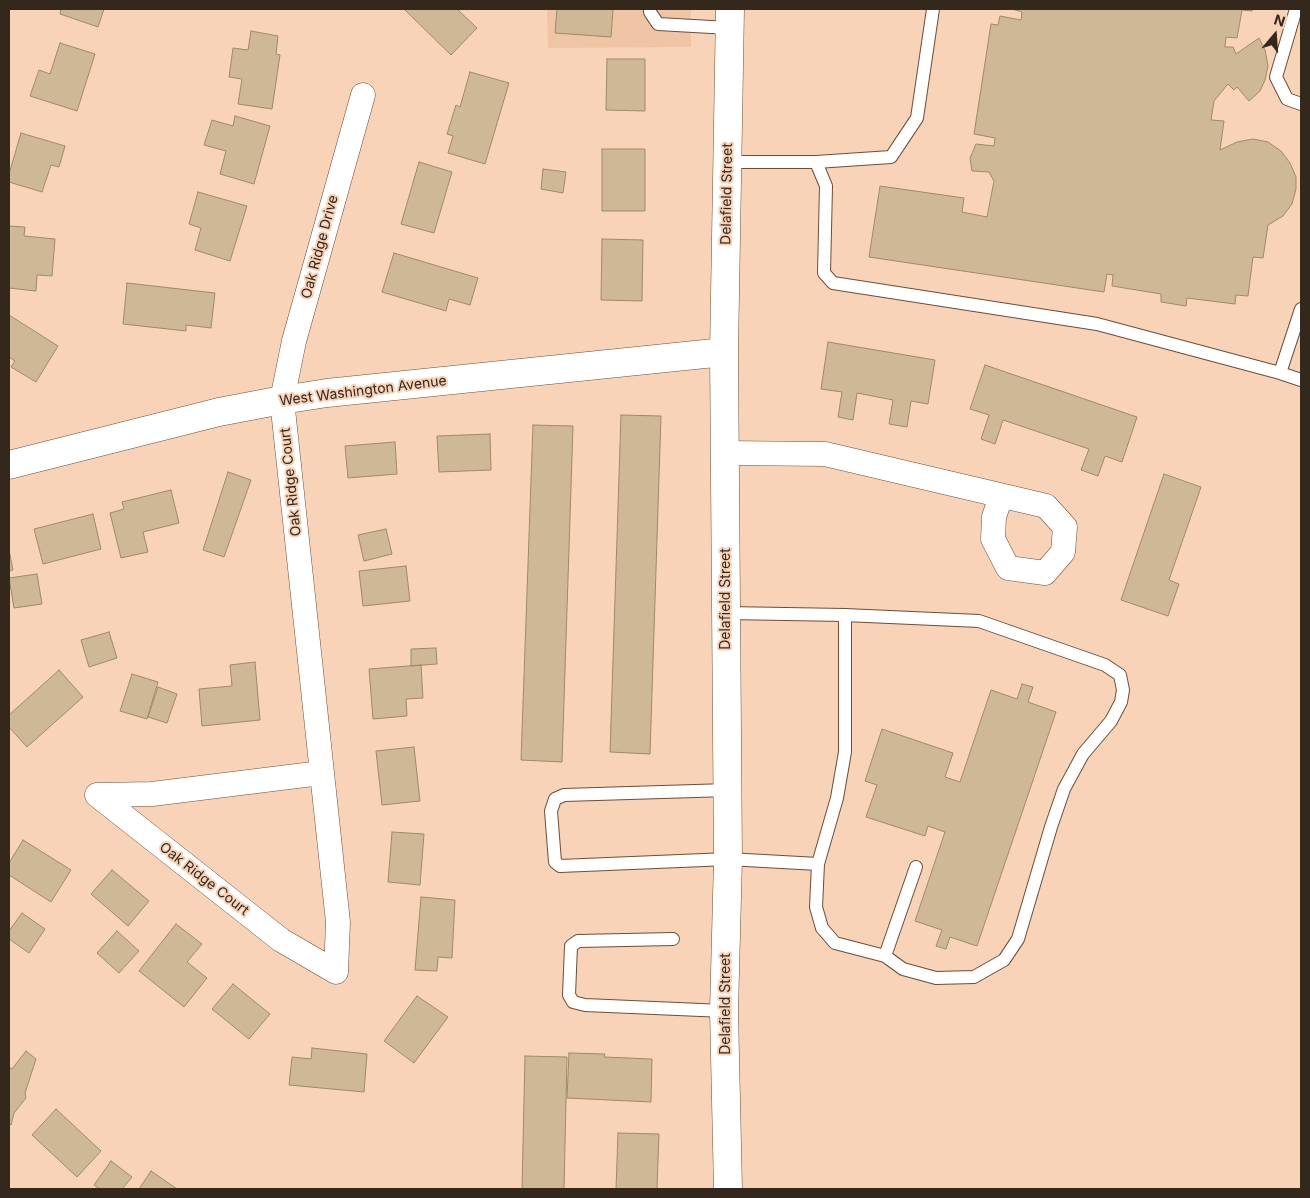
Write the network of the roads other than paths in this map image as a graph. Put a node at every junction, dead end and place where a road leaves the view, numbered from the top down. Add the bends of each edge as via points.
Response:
1 (650, 9) edge
2 (933, 9) edge
3 (1296, 9) edge
4 (730, 18) edge
5 (363, 95) dead end
6 (1301, 104) edge
7 (728, 162) junction
8 (816, 162) junction
9 (1301, 309) edge
10 (724, 352) junction
11 (1280, 373) junction
12 (1301, 380) edge
13 (282, 400) junction
14 (725, 453) junction
15 (9, 465) edge
16 (1001, 496) dead end
17 (726, 613) junction
18 (845, 615) junction
19 (321, 773) junction
20 (728, 790) junction
21 (728, 859) junction
22 (818, 864) junction
23 (916, 867) dead end
24 (673, 940) dead end
25 (885, 956) junction
26 (724, 1011) junction
27 (728, 1189) edge

1 - 4 lane via 658,24
2 - 8 lane via 917,118 891,157
3 - 6 lane via 1276,77 1287,99
4 - 7 street, Delafield Street
5 - 13 street, Oak Ridge Drive via 294,341
7 - 8 lane
7 - 10 street, Delafield Street
8 - 11 lane via 826,186 824,273 833,283 1097,324
9 - 11 lane
10 - 13 street, West Washington Avenue
10 - 14 street, Delafield Street
11 - 12 lane
13 - 15 street, West Washington Avenue via 219,412
13 - 19 street, Oak Ridge Court
14 - 16 street via 824,454
14 - 17 street, Delafield Street
17 - 18 lane
17 - 20 street, Delafield Street
18 - 22 lane via 845,752 837,798
18 - 25 lane via 980,621 1105,665 1120,675 1123,690 1111,721 1083,754 1064,789 1018,939 1004,960 974,977 936,978 903,969
19 - 19 street, Oak Ridge Court via 338,922 336,972 281,940 97,795 152,794
20 - 21 street, Delafield Street
20 - 21 lane via 564,796 555,799 551,811 553,852 555,862 560,866
21 - 22 lane
21 - 26 street, Delafield Street
22 - 25 lane via 816,907 822,928 834,943
23 - 25 lane
24 - 26 lane via 578,941 571,946 569,995 574,1002 585,1005
26 - 27 street, Delafield Street

